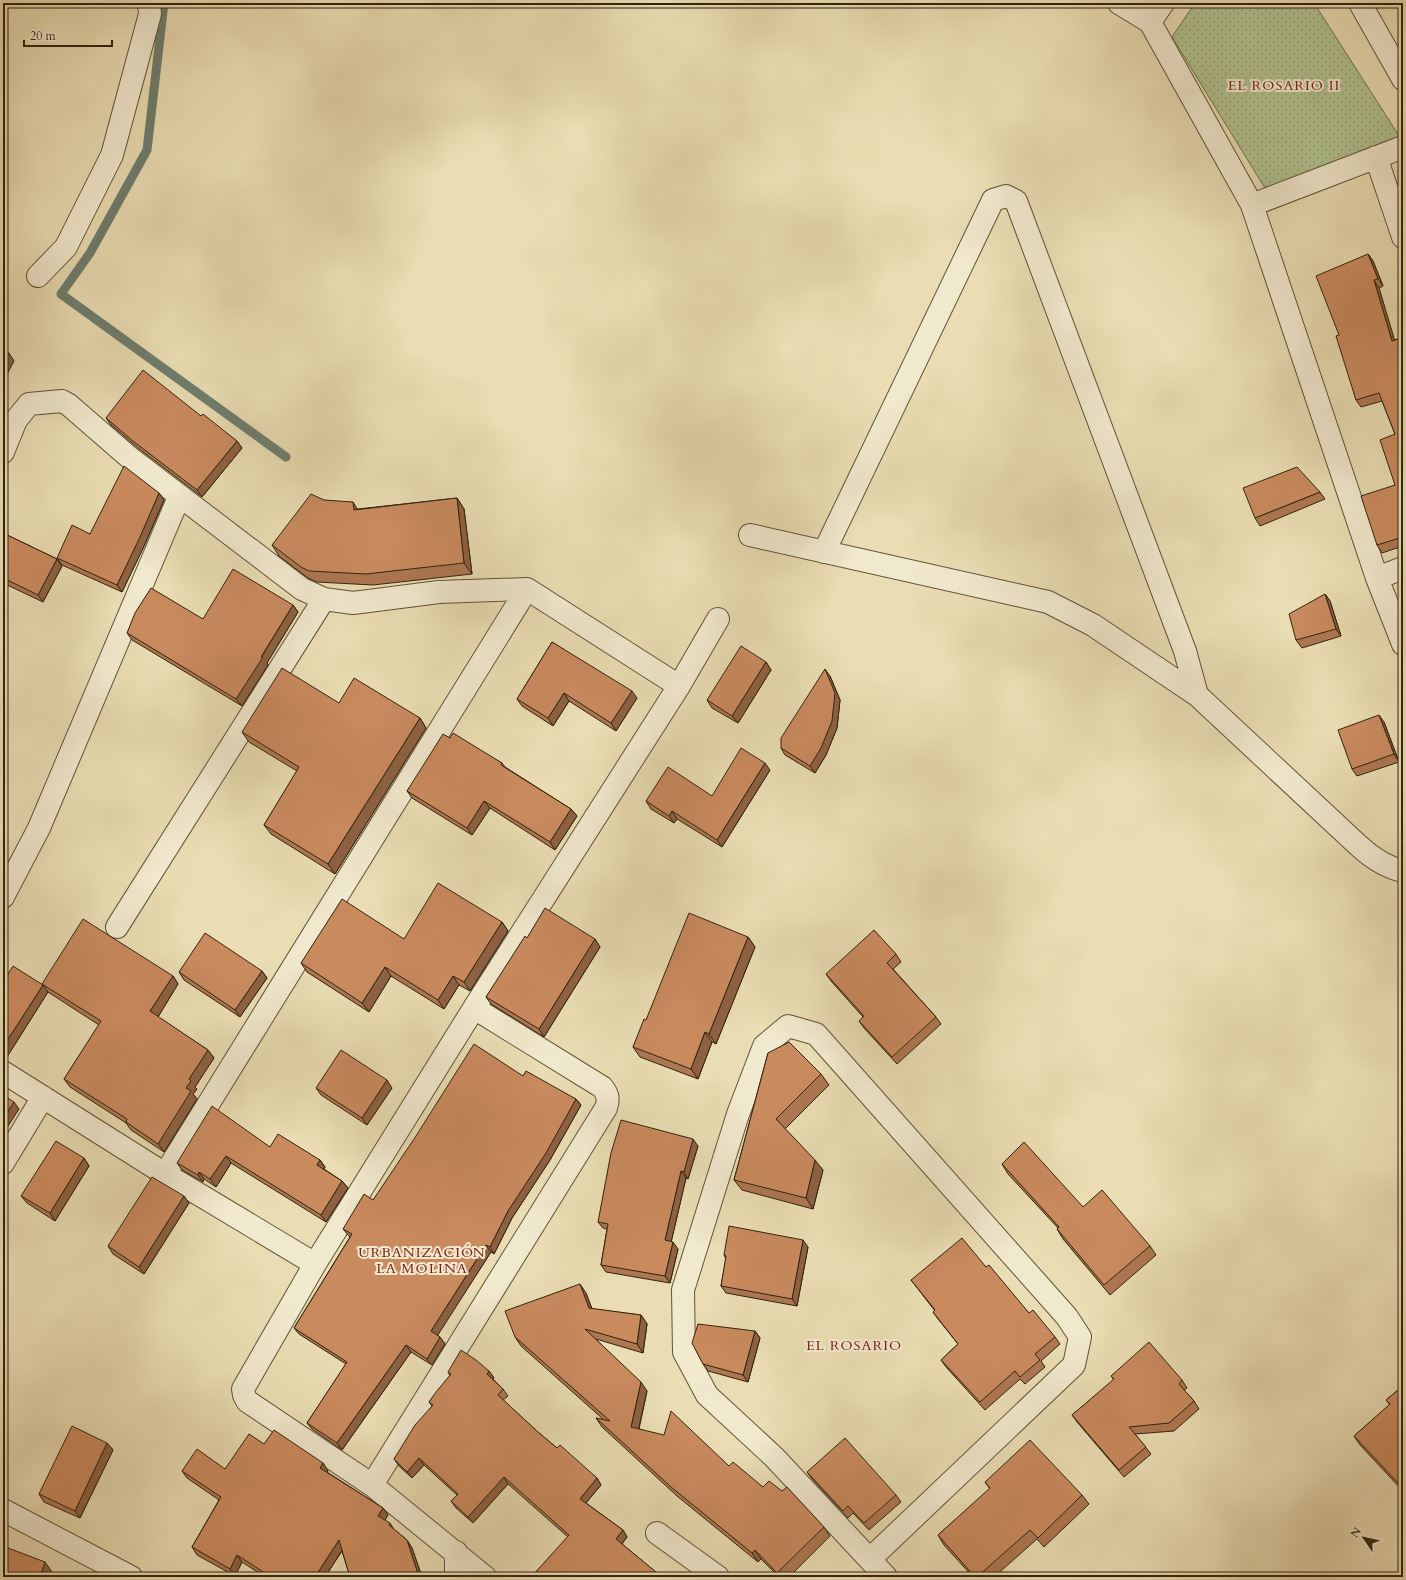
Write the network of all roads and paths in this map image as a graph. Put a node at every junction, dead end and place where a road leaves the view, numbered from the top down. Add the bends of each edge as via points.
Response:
1 (149, 3) edge
2 (1119, 3) edge
3 (1163, 3) edge
4 (1360, 3) edge
5 (1150, 22) junction
6 (1403, 79) edge
7 (1403, 147) edge
8 (1376, 157) junction
9 (1252, 205) junction
10 (1403, 237) edge
11 (38, 276) dead end
12 (3, 452) edge
13 (179, 497) junction
14 (750, 535) dead end
15 (824, 552) junction
16 (1403, 568) edge
17 (1377, 578) junction
18 (528, 589) junction
19 (324, 599) junction
20 (718, 620) dead end
21 (1403, 644) edge
22 (680, 686) junction
23 (1197, 695) junction
24 (1403, 871) edge
25 (3, 897) edge
26 (117, 927) dead end
27 (474, 1008) junction
28 (3, 1072) edge
29 (43, 1097) junction
30 (3, 1163) edge
31 (165, 1174) junction
32 (316, 1264) junction
33 (372, 1485) junction
34 (3, 1510) edge
35 (657, 1533) dead end
36 (456, 1552) junction
37 (870, 1559) junction
38 (131, 1577) edge
39 (456, 1577) edge
40 (486, 1577) edge
41 (718, 1577) edge
42 (886, 1577) edge

1 - 11 street via 150,14 112,155 66,247
2 - 5 street
3 - 5 street
4 - 6 street
5 - 9 street
7 - 8 street
8 - 9 street
8 - 10 street
9 - 17 street
12 - 13 street via 16,420 29,404 62,401
13 - 19 street via 302,589
13 - 25 street via 39,828
14 - 15 street
15 - 23 street via 1048,602 1093,625
15 - 23 street via 993,200 1006,196 1016,201 1185,651
16 - 17 street
17 - 21 street
18 - 19 street via 439,592 353,603
18 - 22 street
18 - 31 street
19 - 26 street
20 - 22 street
22 - 27 street
23 - 24 street via 1375,860
27 - 32 street
27 - 33 street via 602,1087 607,1093 608,1100 606,1108
28 - 29 street
29 - 30 street
29 - 31 street
31 - 32 street
32 - 33 street via 243,1389 244,1395 247,1401
33 - 36 street
34 - 38 street
35 - 41 street
36 - 39 street
36 - 40 street
37 - 37 street via 1074,1364 1080,1338 1067,1317 816,1034 788,1026 764,1046 738,1114 683,1290 684,1352 707,1394 774,1457
37 - 42 street

